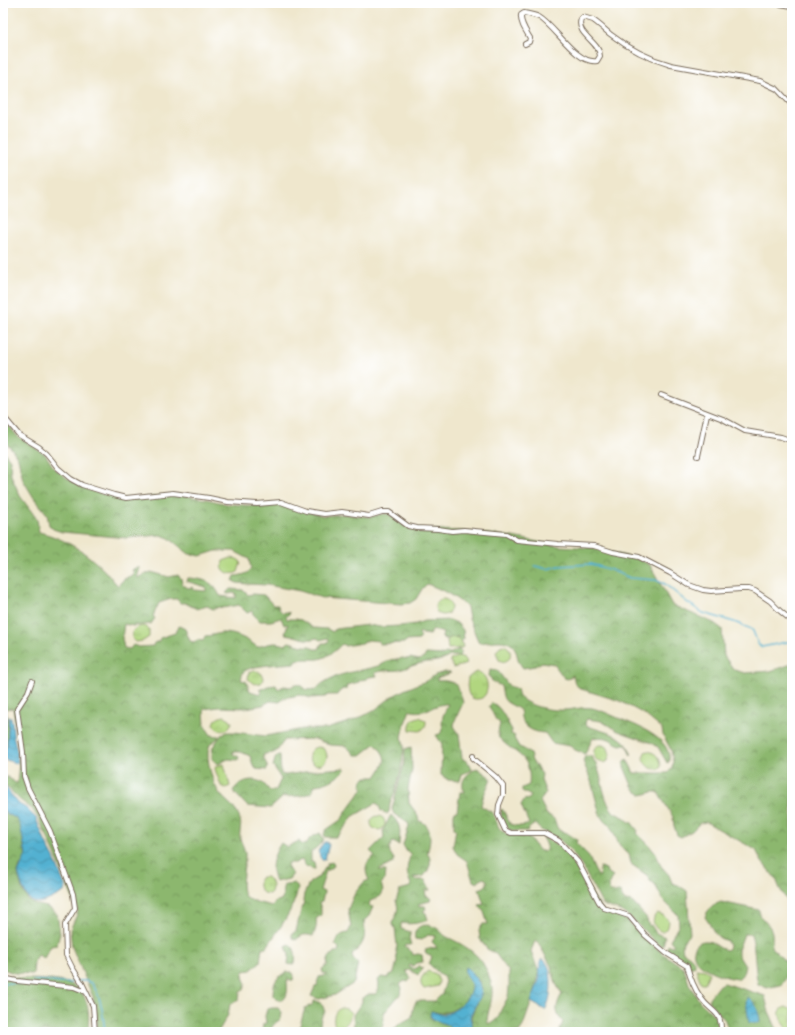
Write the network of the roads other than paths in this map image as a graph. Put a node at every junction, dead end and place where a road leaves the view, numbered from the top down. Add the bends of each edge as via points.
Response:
1 (774, 3) edge
2 (792, 6) edge
3 (525, 44) dead end
4 (792, 106) edge
5 (661, 395) dead end
6 (706, 414) junction
7 (3, 416) edge
8 (792, 441) edge
9 (698, 456) dead end
10 (792, 621) edge
11 (32, 681) dead end
12 (473, 756) dead end
13 (3, 978) edge
14 (86, 992) junction
15 (94, 1032) edge
16 (721, 1032) edge

1 - 2 street
3 - 4 street via 530,38 520,18 524,13 545,22 583,58 597,61 600,56 599,49 580,25 583,17 588,18 623,43 658,62 760,81 777,89
5 - 6 street
6 - 8 street via 732,423 745,431
6 - 9 street
7 - 10 street via 19,434 39,447 71,479 114,495 126,498 173,493 228,502 281,502 324,514 342,512 369,516 389,512 408,526 417,528 506,534 517,540 594,546 639,557 703,590 755,591
11 - 14 street via 17,709 24,776 50,831 73,894 74,912 64,929 66,955
12 - 16 street via 472,758 503,786 498,815 505,830 511,833 544,833 560,841 578,862 604,908 629,916 645,935 686,966 702,1000 719,1016 722,1023
13 - 14 street via 74,987
14 - 15 street via 92,1006

